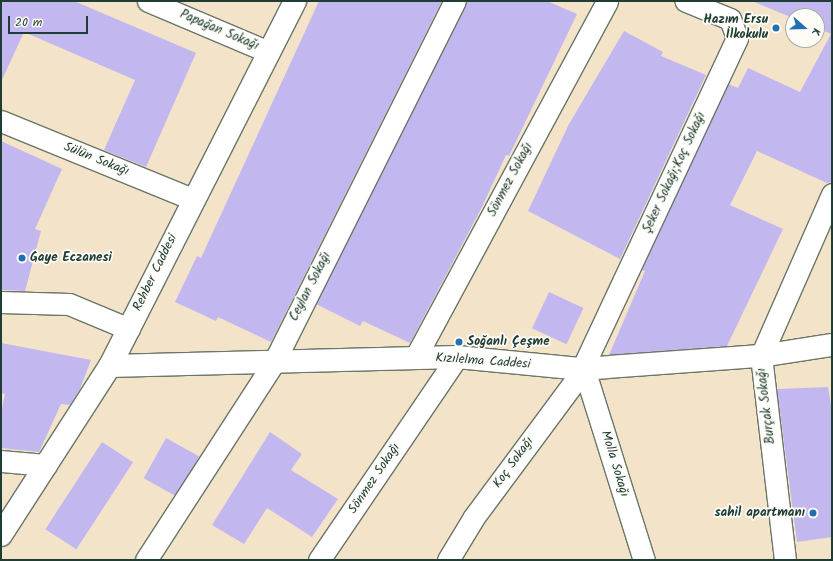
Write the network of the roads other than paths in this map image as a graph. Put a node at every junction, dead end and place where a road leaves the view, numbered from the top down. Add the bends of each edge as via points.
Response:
1 (148, 1) edge
2 (295, 1) edge
3 (455, 1) edge
4 (607, 1) edge
5 (686, 1) edge
6 (269, 52) junction
7 (1, 121) edge
8 (832, 194) edge
9 (192, 200) junction
10 (1, 302) edge
11 (129, 330) junction
12 (832, 345) edge
13 (761, 356) junction
14 (458, 357) junction
15 (415, 358) junction
16 (274, 362) junction
17 (110, 366) junction
18 (583, 369) junction
19 (1, 461) edge
20 (46, 465) junction
21 (1, 535) edge
22 (146, 560) edge
23 (319, 560) edge
24 (448, 560) edge
25 (644, 560) edge
26 (785, 560) edge

1 - 6 street, Papağan Sokağı
2 - 6 main road, Rehber Caddesi
3 - 16 street, Ceylan Sokağı
4 - 15 street, Sönmez Sokağı
5 - 18 street, Şeker Sokağı;Koç Sokağı via 730,19 738,38
6 - 9 main road, Rehber Caddesi
7 - 9 street, Sülün Sokağı
8 - 13 street, Burçak Sokağı
9 - 11 main road, Rehber Caddesi
10 - 11 street via 69,304
11 - 17 main road, Rehber Caddesi
12 - 13 main road, Kızılelma Caddesi
13 - 18 main road, Kızılelma Caddesi
13 - 26 street, Burçak Sokağı
14 - 15 main road, Kızılelma Caddesi
14 - 18 main road, Kızılelma Caddesi
14 - 23 street, Sönmez Sokağı
15 - 16 main road, Kızılelma Caddesi
16 - 17 main road, Kızılelma Caddesi
16 - 22 street, Ceylan Sokağı
17 - 20 main road, Rehber Caddesi
18 - 24 street, Koç Sokağı via 474,517
18 - 25 street, Molla Sokağı
19 - 20 street
20 - 21 main road, Rehber Caddesi

